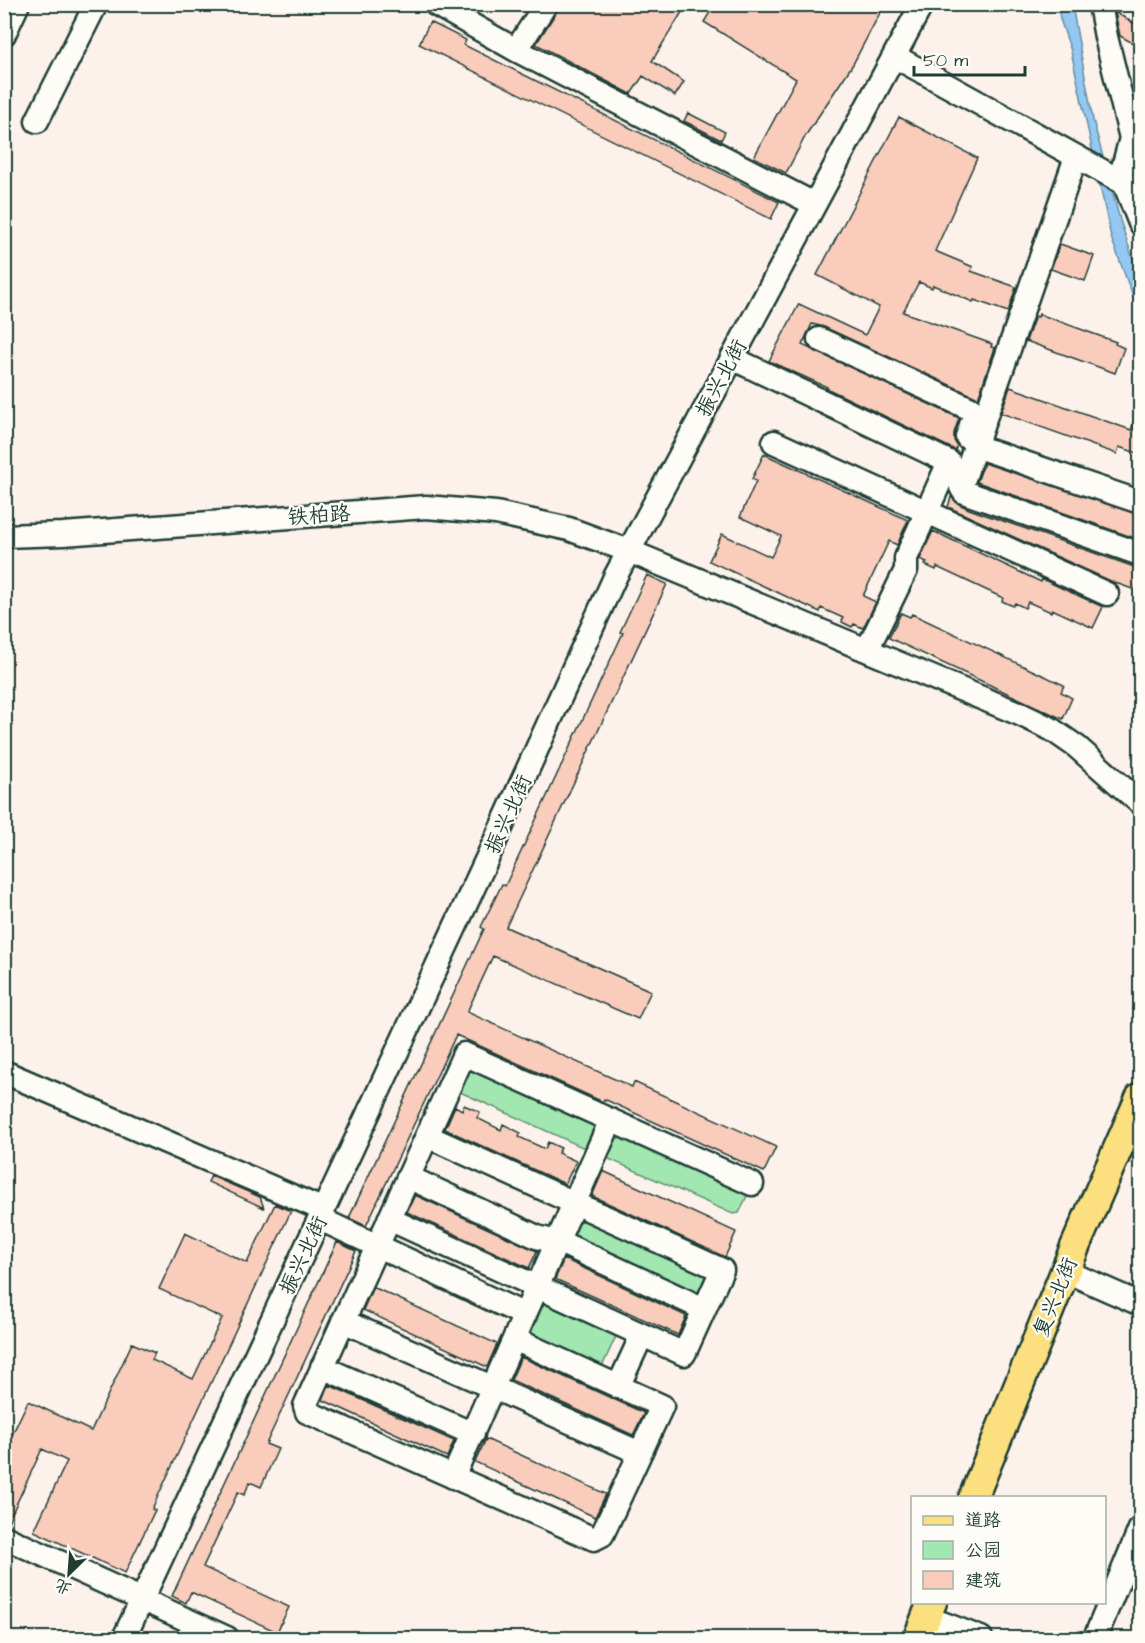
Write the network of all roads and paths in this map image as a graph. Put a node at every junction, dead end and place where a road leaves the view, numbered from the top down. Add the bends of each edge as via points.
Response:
1 (18, 4) edge
2 (96, 4) edge
3 (546, 4) edge
4 (922, 4) edge
5 (1101, 4) edge
6 (439, 6) edge
7 (4, 34) edge
8 (516, 50) junction
9 (894, 56) junction
10 (37, 121) dead end
11 (1081, 159) junction
12 (1120, 181) junction
13 (814, 204) junction
14 (1140, 223) edge
15 (819, 339) dead end
16 (732, 358) junction
17 (774, 442) dead end
18 (975, 446) junction
19 (949, 462) junction
20 (1140, 502) edge
21 (927, 512) junction
22 (4, 536) edge
23 (629, 551) junction
24 (1140, 554) edge
25 (1107, 594) dead end
26 (867, 650) junction
27 (1140, 803) edge
28 (4, 1072) edge
29 (1140, 1098) edge
30 (611, 1120) junction
31 (427, 1136) junction
32 (1140, 1140) edge
33 (408, 1178) junction
34 (752, 1184) dead end
35 (574, 1203) junction
36 (322, 1214) junction
37 (389, 1219) junction
38 (557, 1242) junction
39 (377, 1246) junction
40 (1081, 1278) junction
41 (537, 1287) junction
42 (1140, 1304) edge
43 (704, 1309) junction
44 (525, 1315) junction
45 (343, 1321) junction
46 (642, 1335) junction
47 (514, 1339) junction
48 (322, 1367) junction
49 (618, 1386) junction
50 (493, 1388) junction
51 (472, 1434) junction
52 (640, 1453) junction
53 (453, 1477) junction
54 (974, 1496) edge
55 (992, 1496) edge
56 (1140, 1529) edge
57 (4, 1537) edge
58 (1133, 1568) edge
59 (142, 1600) junction
60 (940, 1617) edge
61 (124, 1638) edge
62 (227, 1638) edge
63 (918, 1638) edge
64 (981, 1638) edge
65 (1095, 1638) edge

1 - 7 street
2 - 10 street
3 - 8 street
4 - 9 street, 振兴北街
5 - 12 street via 1131,138
6 - 8 street
8 - 13 street
9 - 11 street
9 - 13 street, 振兴北街
11 - 12 street
11 - 18 street
12 - 14 street
13 - 16 street, 振兴北街
15 - 19 street via 971,409 974,416 961,453
16 - 19 street
16 - 23 street, 振兴北街
17 - 21 street
18 - 20 street
18 - 24 street via 961,487 964,492
19 - 21 street
21 - 25 street
21 - 26 street via 906,558 906,570
22 - 23 street, 铁柏路 via 426,507 496,513 569,529
23 - 26 street, 铁柏路
23 - 36 street, 振兴北街
26 - 27 street, 铁柏路 via 1051,729
28 - 36 street
29 - 54 main road, 复兴北街
30 - 31 street via 464,1054
30 - 34 street
30 - 35 street
31 - 33 street
31 - 35 street
32 - 40 main road, 复兴北街
33 - 37 street
33 - 38 street
35 - 38 street
35 - 43 street via 722,1270
36 - 39 street
36 - 59 street, 振兴北街
37 - 39 street
37 - 41 street
38 - 41 street
38 - 43 street
39 - 44 street
39 - 45 street
40 - 42 street
40 - 55 main road, 复兴北街
41 - 44 street
41 - 46 street
43 - 46 street via 684,1354
44 - 47 street
45 - 48 street
45 - 50 street
46 - 49 street
47 - 49 street
47 - 50 street
48 - 51 street
48 - 53 street via 305,1406 307,1412
49 - 52 street via 662,1406
50 - 51 street
50 - 52 street
51 - 53 street
52 - 53 street via 603,1535 594,1539
56 - 58 street
57 - 59 street
58 - 65 street
59 - 61 street, 振兴北街
59 - 62 street
60 - 63 main road
60 - 64 street

